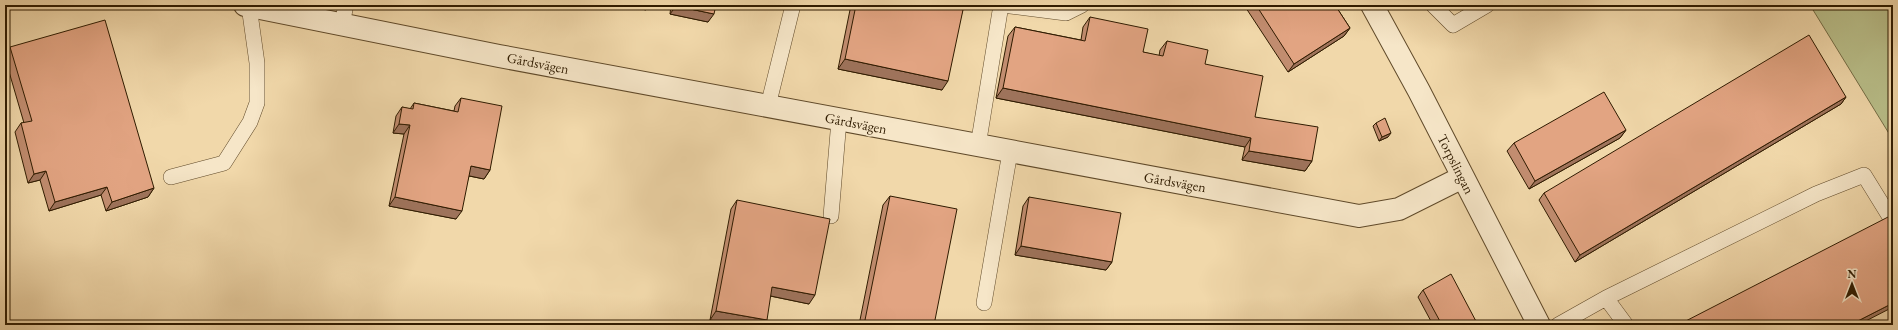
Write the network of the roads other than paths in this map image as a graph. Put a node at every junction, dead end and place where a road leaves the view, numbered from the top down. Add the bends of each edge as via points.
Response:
1 (247, 5) edge
2 (793, 5) edge
3 (1002, 5) edge
4 (1082, 5) edge
5 (1372, 5) edge
6 (1434, 5) edge
7 (1486, 5) edge
8 (344, 15) edge
9 (768, 106) junction
10 (839, 120) junction
11 (978, 146) junction
12 (1010, 152) junction
13 (172, 177) dead end
14 (1463, 177) junction
15 (831, 216) dead end
16 (1893, 222) edge
17 (1606, 298) junction
18 (984, 303) dead end
19 (1539, 325) edge
20 (1558, 325) edge
21 (1626, 325) edge

1 - 8 street, Gårdsvägen
1 - 13 lane via 257,63 257,103 250,122 224,163
2 - 9 lane
3 - 4 lane via 1066,13
3 - 11 lane
5 - 14 street, Torpslingan via 1420,91
6 - 7 lane via 1453,25
8 - 9 street, Gårdsvägen
9 - 10 street, Gårdsvägen
10 - 11 street, Gårdsvägen
10 - 15 lane
11 - 12 street, Gårdsvägen
12 - 14 street, Gårdsvägen via 1359,216 1399,209
12 - 18 lane
14 - 19 street, Torpslingan
16 - 17 lane via 1864,175 1816,194
17 - 20 lane
17 - 21 lane

